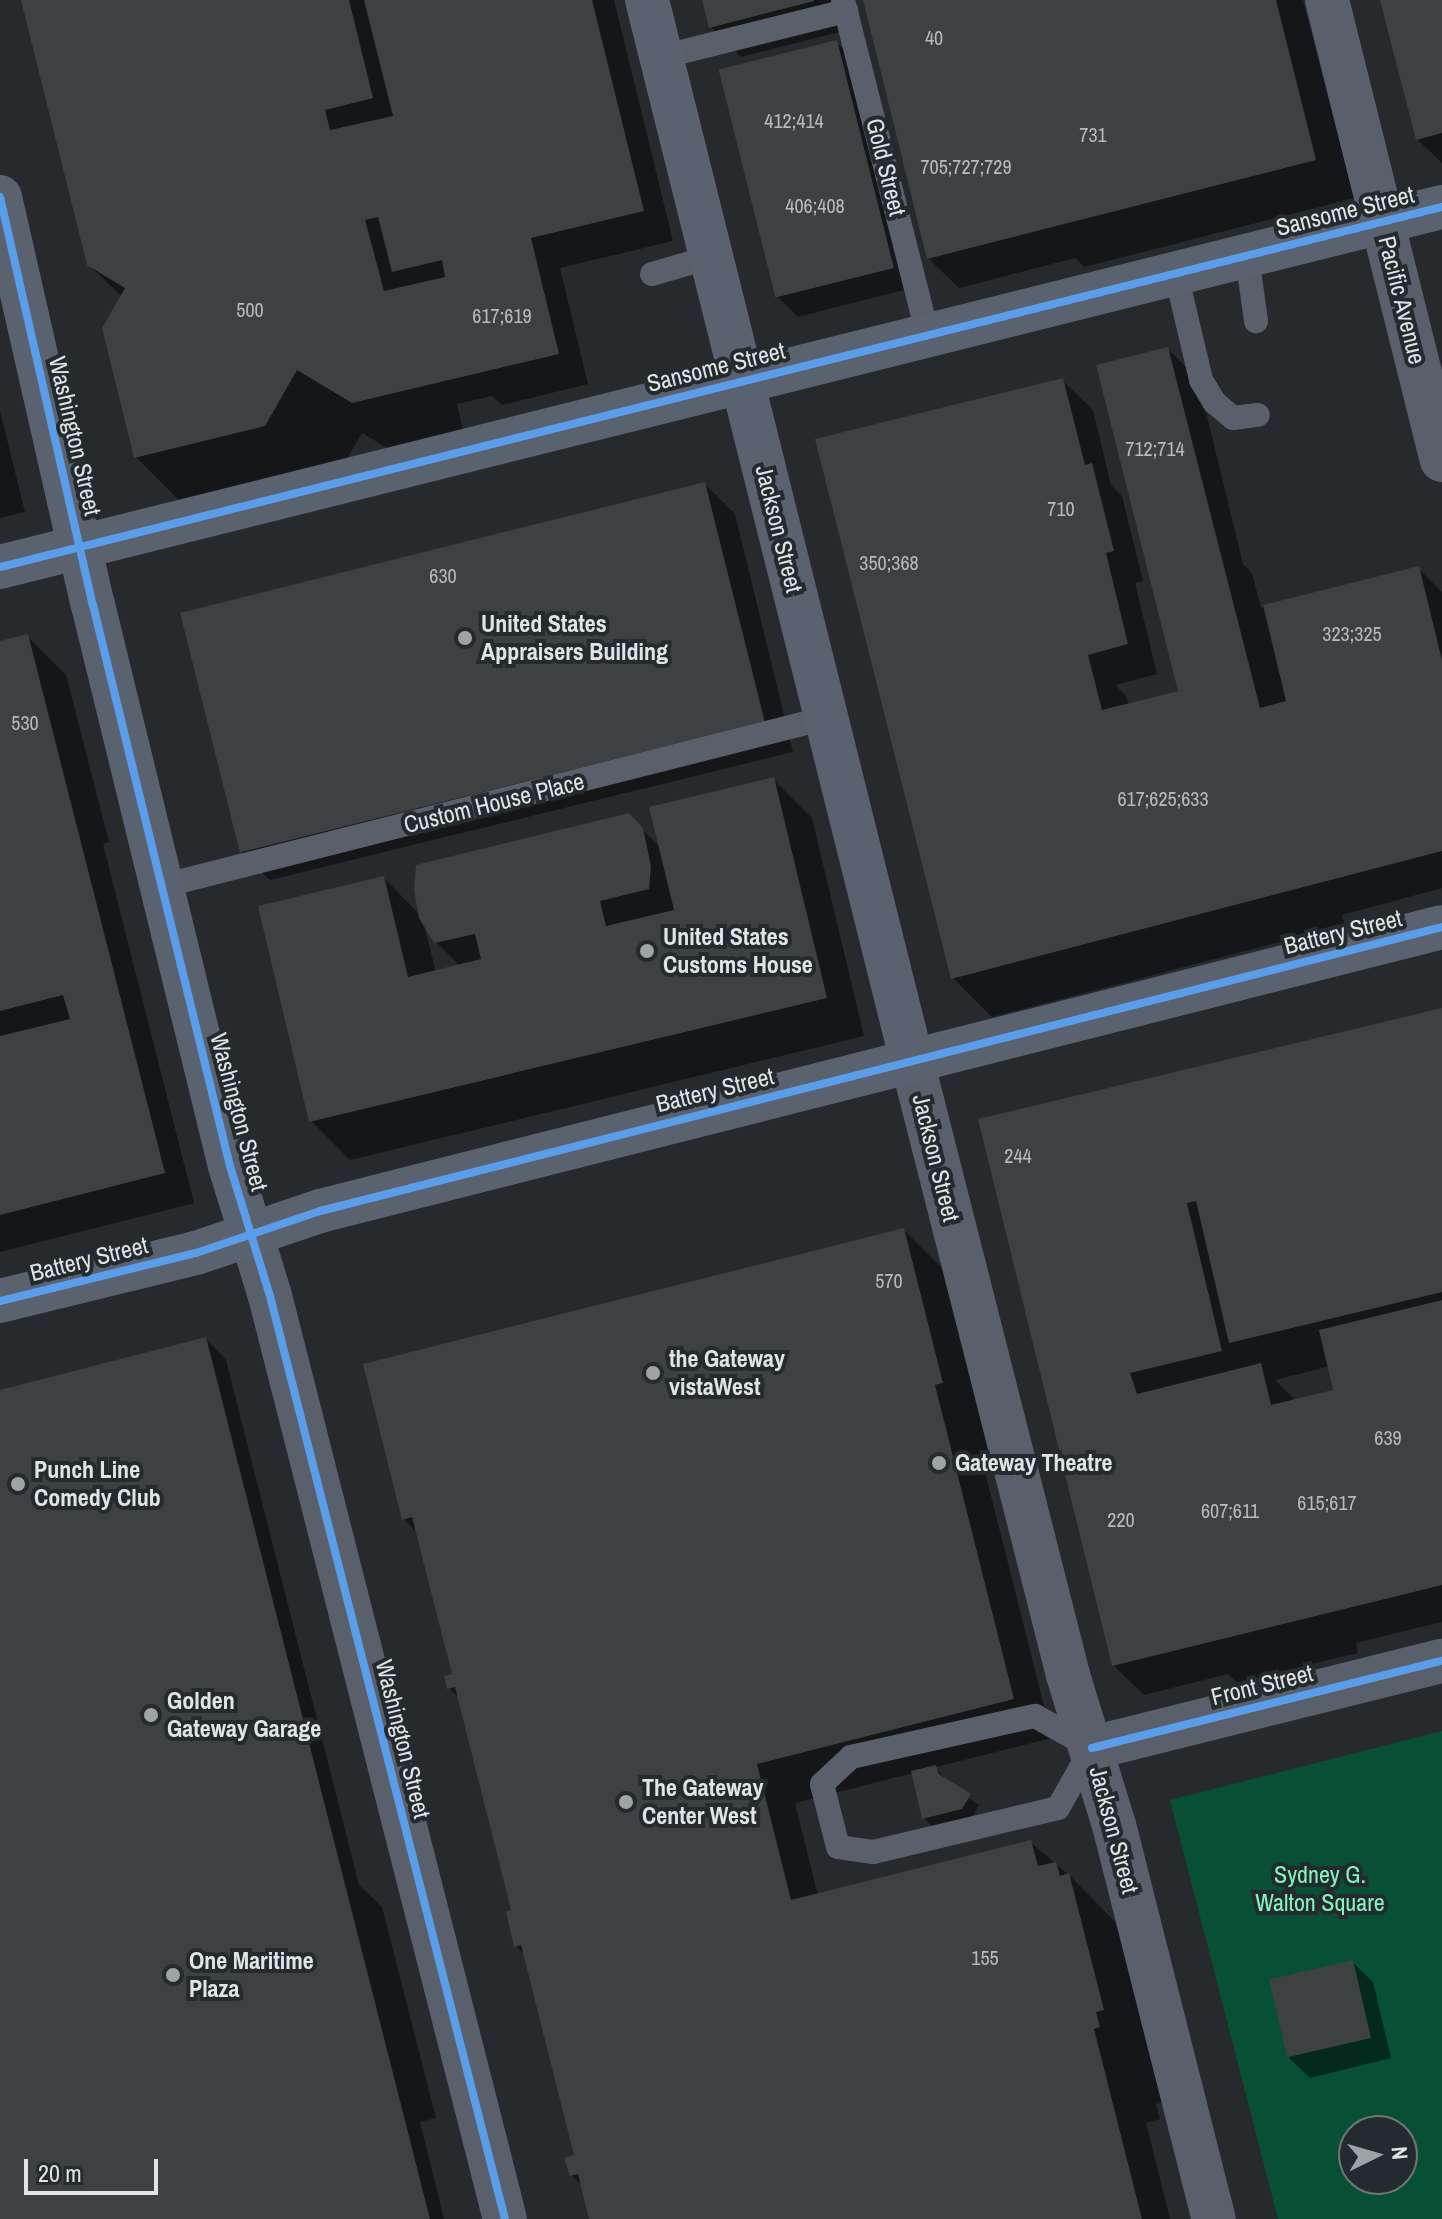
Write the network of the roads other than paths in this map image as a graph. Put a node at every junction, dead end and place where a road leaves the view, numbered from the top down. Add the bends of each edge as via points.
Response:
1 (647, 0) edge
2 (1327, 0) edge
3 (845, 6) edge
4 (661, 57) junction
5 (0, 197) edge
6 (1442, 207) edge
7 (1383, 222) junction
8 (1247, 256) junction
9 (711, 257) junction
10 (652, 274) dead end
11 (1176, 274) junction
12 (1256, 321) dead end
13 (928, 335) junction
14 (741, 381) junction
15 (1258, 415) dead end
16 (1442, 460) edge
17 (80, 548) junction
18 (0, 567) edge
19 (826, 718) junction
20 (162, 886) junction
21 (1442, 927) edge
22 (912, 1061) junction
23 (251, 1234) junction
24 (0, 1301) edge
25 (1442, 1661) edge
26 (1092, 1748) junction
27 (505, 2219) edge
28 (1214, 2219) edge

1 - 4 street, Jackson Street
2 - 7 street, Pacific Avenue
3 - 4 lane
3 - 13 lane, Gold Street
4 - 9 street, Jackson Street
5 - 17 street, Washington Street
6 - 7 street, Sansome Street
7 - 8 street, Sansome Street
7 - 16 street, Pacific Avenue
8 - 11 street, Sansome Street
8 - 12 lane
9 - 10 lane
9 - 14 street, Jackson Street
11 - 13 street, Sansome Street
11 - 15 lane via 1201,380 1214,402 1233,418
13 - 14 street, Sansome Street
14 - 17 street, Sansome Street
14 - 19 street, Jackson Street
17 - 18 street, Sansome Street
17 - 20 street, Washington Street
19 - 20 lane, Custom House Place
19 - 22 street, Jackson Street
20 - 23 street, Washington Street
21 - 22 street, Battery Street
22 - 23 street, Battery Street via 335,1207
22 - 26 street, Jackson Street via 1068,1675
23 - 24 street, Battery Street via 196,1253
23 - 27 street, Washington Street
25 - 26 street, Front Street
26 - 26 lane via 1035,1716 851,1757 822,1784 838,1847 873,1852 1058,1808
26 - 28 street, Jackson Street

